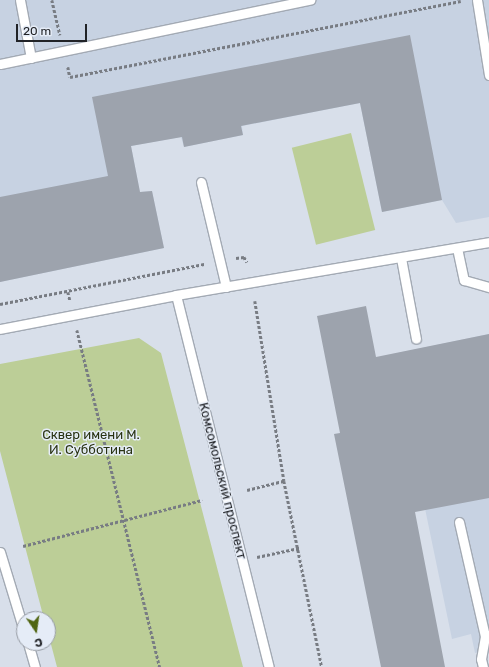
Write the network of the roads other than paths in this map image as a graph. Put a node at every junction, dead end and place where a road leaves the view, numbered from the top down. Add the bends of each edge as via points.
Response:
1 (20, 0) edge
2 (310, 0) edge
3 (477, 0) edge
4 (31, 58) junction
5 (0, 64) edge
6 (489, 75) edge
7 (201, 182) dead end
8 (489, 242) edge
9 (457, 248) junction
10 (401, 258) junction
11 (226, 287) junction
12 (489, 287) edge
13 (176, 295) junction
14 (0, 329) edge
15 (416, 339) dead end
16 (459, 522) dead end
17 (0, 552) edge
18 (18, 611) edge
19 (487, 636) edge
20 (30, 651) edge
21 (35, 667) edge
22 (269, 667) edge
23 (483, 667) edge

1 - 4 lane
2 - 4 lane
3 - 6 lane
4 - 5 lane
7 - 11 lane
8 - 9 lane
9 - 10 lane
9 - 12 lane via 464,280
10 - 11 lane
10 - 15 lane
11 - 13 lane
13 - 14 lane
13 - 22 lane, Комсомольский проспект
16 - 19 lane
17 - 18 lane
19 - 23 lane via 481,659
20 - 21 lane

